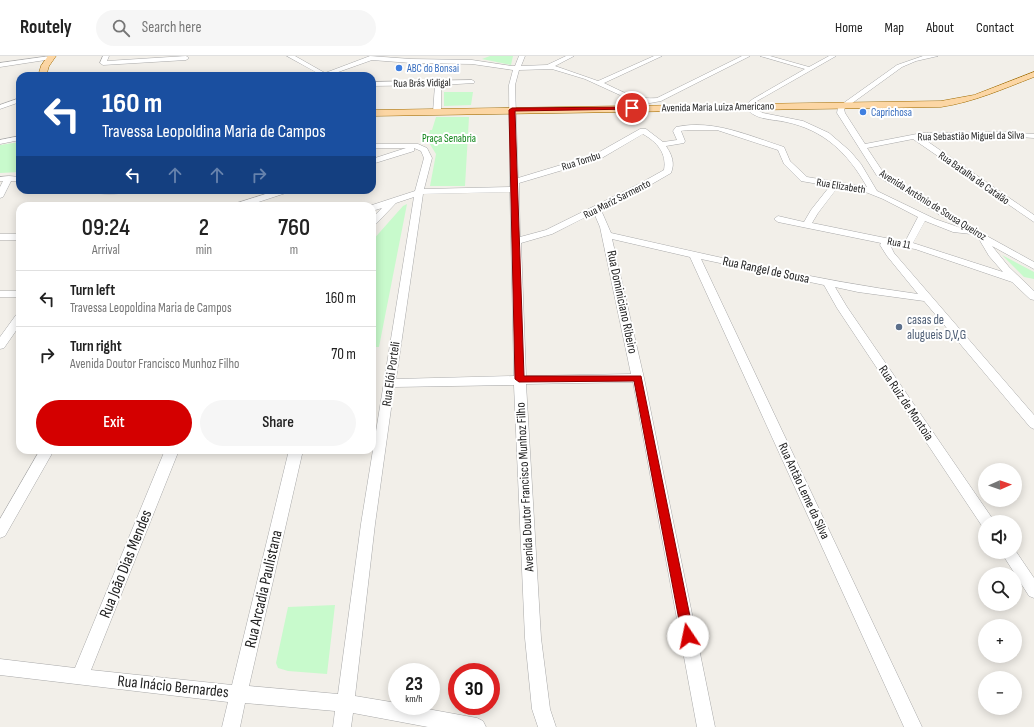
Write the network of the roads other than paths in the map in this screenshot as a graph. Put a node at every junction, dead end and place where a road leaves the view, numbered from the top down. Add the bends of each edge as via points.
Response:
1 (106, 56) edge
2 (290, 56) edge
3 (481, 56) edge
4 (522, 56) edge
5 (571, 56) edge
6 (660, 56) edge
7 (747, 56) edge
8 (763, 56) edge
9 (833, 56) edge
10 (935, 56) edge
11 (51, 57) edge
12 (373, 57) edge
13 (186, 58) dead end
14 (465, 62) junction
15 (0, 65) edge
16 (548, 67) junction
17 (810, 69) junction
18 (516, 71) junction
19 (43, 72) edge
20 (316, 72) edge
21 (334, 72) edge
22 (1034, 74) edge
23 (472, 82) dead end
24 (598, 83) junction
25 (376, 84) edge
26 (438, 86) junction
27 (464, 88) dead end
28 (16, 101) edge
29 (842, 106) junction
30 (0, 107) edge
31 (749, 107) junction
32 (512, 110) junction
33 (437, 112) junction
34 (376, 113) edge
35 (1034, 130) edge
36 (16, 135) edge
37 (1024, 135) junction
38 (914, 136) junction
39 (1034, 136) edge
40 (0, 138) edge
41 (16, 138) edge
42 (662, 145) junction
43 (376, 146) edge
44 (418, 146) junction
45 (862, 147) junction
46 (376, 161) edge
47 (4, 178) edge
48 (16, 179) edge
49 (835, 185) junction
50 (514, 186) junction
51 (873, 191) junction
52 (420, 192) junction
53 (274, 194) edge
54 (0, 195) edge
55 (394, 200) junction
56 (250, 202) edge
57 (376, 207) edge
58 (596, 209) junction
59 (923, 217) junction
60 (376, 219) edge
61 (1034, 219) edge
62 (778, 220) dead end
63 (807, 226) junction
64 (607, 235) junction
65 (978, 235) junction
66 (0, 237) edge
67 (16, 237) edge
68 (886, 240) junction
69 (515, 242) junction
70 (908, 244) junction
71 (694, 255) junction
72 (1034, 266) edge
73 (1017, 280) junction
74 (827, 282) junction
75 (0, 294) edge
76 (16, 294) edge
77 (1034, 297) edge
78 (926, 298) junction
79 (16, 323) edge
80 (0, 345) edge
81 (638, 378) junction
82 (519, 379) junction
83 (390, 382) junction
84 (1034, 424) edge
85 (45, 454) edge
86 (170, 454) edge
87 (295, 454) edge
88 (982, 515) edge
89 (0, 532) edge
90 (1013, 559) edge
91 (1034, 591) edge
92 (0, 667) edge
93 (80, 677) junction
94 (239, 694) junction
95 (346, 703) junction
96 (230, 727) edge
97 (342, 727) edge
98 (477, 727) edge
99 (547, 727) edge
100 (706, 727) edge
101 (913, 727) edge

1 - 13 street via 102,62
2 - 20 street
3 - 14 street
4 - 18 street, Avenida Doutor Francisco Munhoz Filho
5 - 16 street
6 - 24 street
7 - 24 street via 658,100 635,100
8 - 17 street
9 - 17 street
10 - 29 street via 905,62
11 - 15 street
11 - 19 main road
12 - 14 street
12 - 21 street
14 - 18 street
16 - 18 street
16 - 24 street
17 - 31 street via 755,100
18 - 32 street, Avenida Doutor Francisco Munhoz Filho via 512,85
22 - 29 main road, Avenida Maria Luiza Americano via 976,98 957,103
23 - 26 street, Rua Brás Vidigal
25 - 26 street, Rua Brás Vidigal
26 - 27 street
26 - 33 street
28 - 30 street
29 - 31 main road, Avenida Maria Luiza Americano
29 - 45 street, Avenida Antônio de Sousa Queiroz via 841,113
31 - 32 main road, Avenida Maria Luiza Americano
31 - 51 street via 755,113 804,124 831,136 848,151
32 - 33 main road, Avenida Maria Luiza Americano
32 - 50 street, Avenida Doutor Francisco Munhoz Filho
33 - 34 main road, Avenida Maria Luiza Americano
35 - 37 street
36 - 40 street
37 - 38 street, Rua Sebastião Miguel da Silva
37 - 39 street, Rua Sebastião Miguel da Silva
38 - 45 street, Rua Sebastião Miguel da Silva
38 - 61 street, Rua Batalha de Catalão
40 - 41 street
42 - 49 street, Rua Elizabeth via 681,141 677,131 680,129 722,129 781,149 787,162 804,180
42 - 50 street, Rua Tombu via 643,131 597,157
42 - 58 street, Rua Mariz Sarmento via 668,156 668,171
43 - 44 street
44 - 46 street
44 - 52 street, Rua Elói Porteli via 424,150 428,158
45 - 65 street, Avenida Antônio de Sousa Queiroz via 884,177
47 - 48 street
47 - 54 street
49 - 51 street, Rua Elizabeth
49 - 63 street via 814,212
50 - 52 street, Rua Tombu
50 - 69 street, Avenida Doutor Francisco Munhoz Filho
51 - 59 street, Rua Elizabeth
52 - 55 street, Rua Tombu
52 - 83 street, Rua Elói Porteli
53 - 56 street
55 - 57 street, Rua Tombu
55 - 60 street
58 - 64 street, Rua Dominiciano Ribeiro
58 - 69 street, Rua Mariz Sarmento via 549,232
59 - 65 street, Rua Elizabeth via 956,230
59 - 70 street
62 - 63 street, Rua 11
63 - 68 street, Rua 11
64 - 71 street, Rua Rangel de Sousa
64 - 81 street, Rua Dominiciano Ribeiro
65 - 72 street, Avenida Antônio de Sousa Queiroz
65 - 73 street
66 - 67 street
68 - 70 street, Rua 11
68 - 78 street via 890,254
69 - 82 street, Avenida Doutor Francisco Munhoz Filho
70 - 73 street, Rua 11
71 - 74 street, Rua Rangel de Sousa
71 - 101 street, Rua Antão Leme da Silva
73 - 77 street
74 - 78 street, Rua Rangel de Sousa
74 - 88 street, Rua Ruiz de Montoia via 850,321
75 - 76 street
78 - 84 street
79 - 80 street
81 - 82 street
81 - 100 street, Rua Dominiciano Ribeiro
82 - 83 street
82 - 99 street, Avenida Doutor Francisco Munhoz Filho via 533,638 541,709
83 - 95 street, Rua Elói Porteli via 368,524
85 - 89 street
86 - 93 street, Rua João Dias Mendes
87 - 94 street, Rua Arcadia Paulistana
90 - 91 street
92 - 93 street, Rua Inácio Bernardes
93 - 94 street, Rua Inácio Bernardes
94 - 95 street, Rua Inácio Bernardes
94 - 96 street, Rua Arcadia Paulistana
95 - 97 street, Rua Elói Porteli
95 - 98 street, Rua Inácio Bernardes

